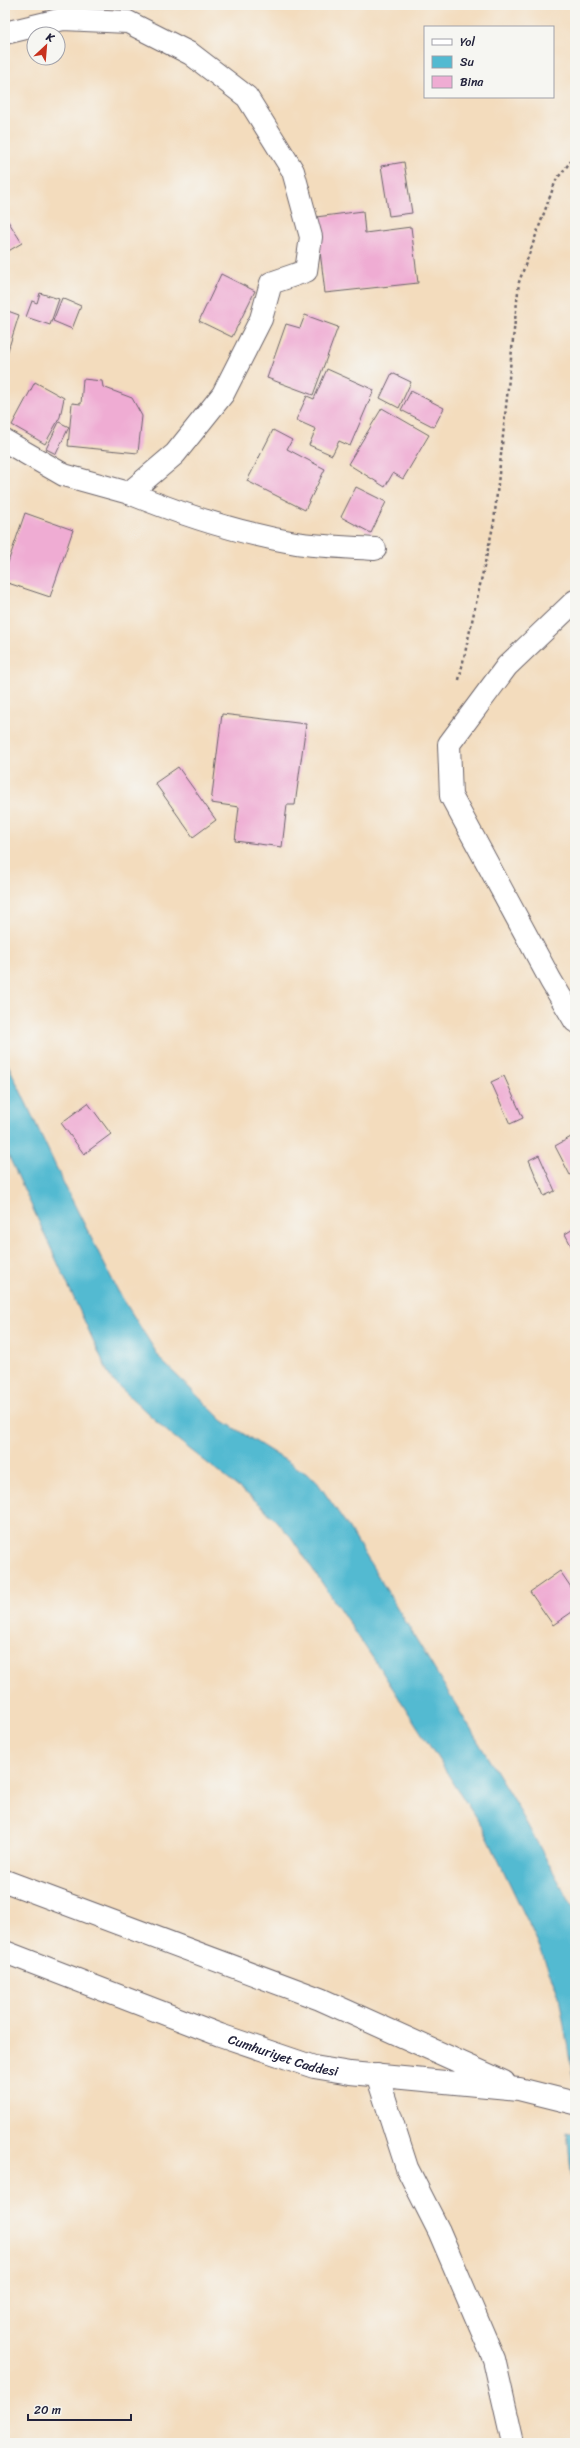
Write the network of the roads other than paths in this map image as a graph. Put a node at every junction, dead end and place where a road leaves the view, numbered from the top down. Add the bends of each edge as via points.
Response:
1 (5, 33) edge
2 (5, 441) edge
3 (129, 493) junction
4 (375, 549) dead end
5 (575, 601) edge
6 (575, 1021) edge
7 (5, 1881) edge
8 (5, 1952) edge
9 (377, 2075) junction
10 (519, 2088) junction
11 (575, 2103) edge
12 (513, 2443) edge

1 - 3 street via 63,19 128,22 191,54 247,97 293,171 311,237 306,271 271,283 262,319 223,394 175,454
2 - 3 street via 64,475
3 - 4 street via 168,509 252,534 297,543
5 - 6 street via 507,666 450,744 451,796
7 - 10 street via 320,1999
8 - 9 street, Cumhuriyet Caddesi via 220,2035 307,2064 350,2073
9 - 10 street, Cumhuriyet Caddesi
9 - 12 street via 407,2168 439,2231 494,2359
10 - 11 street, Cumhuriyet Caddesi

